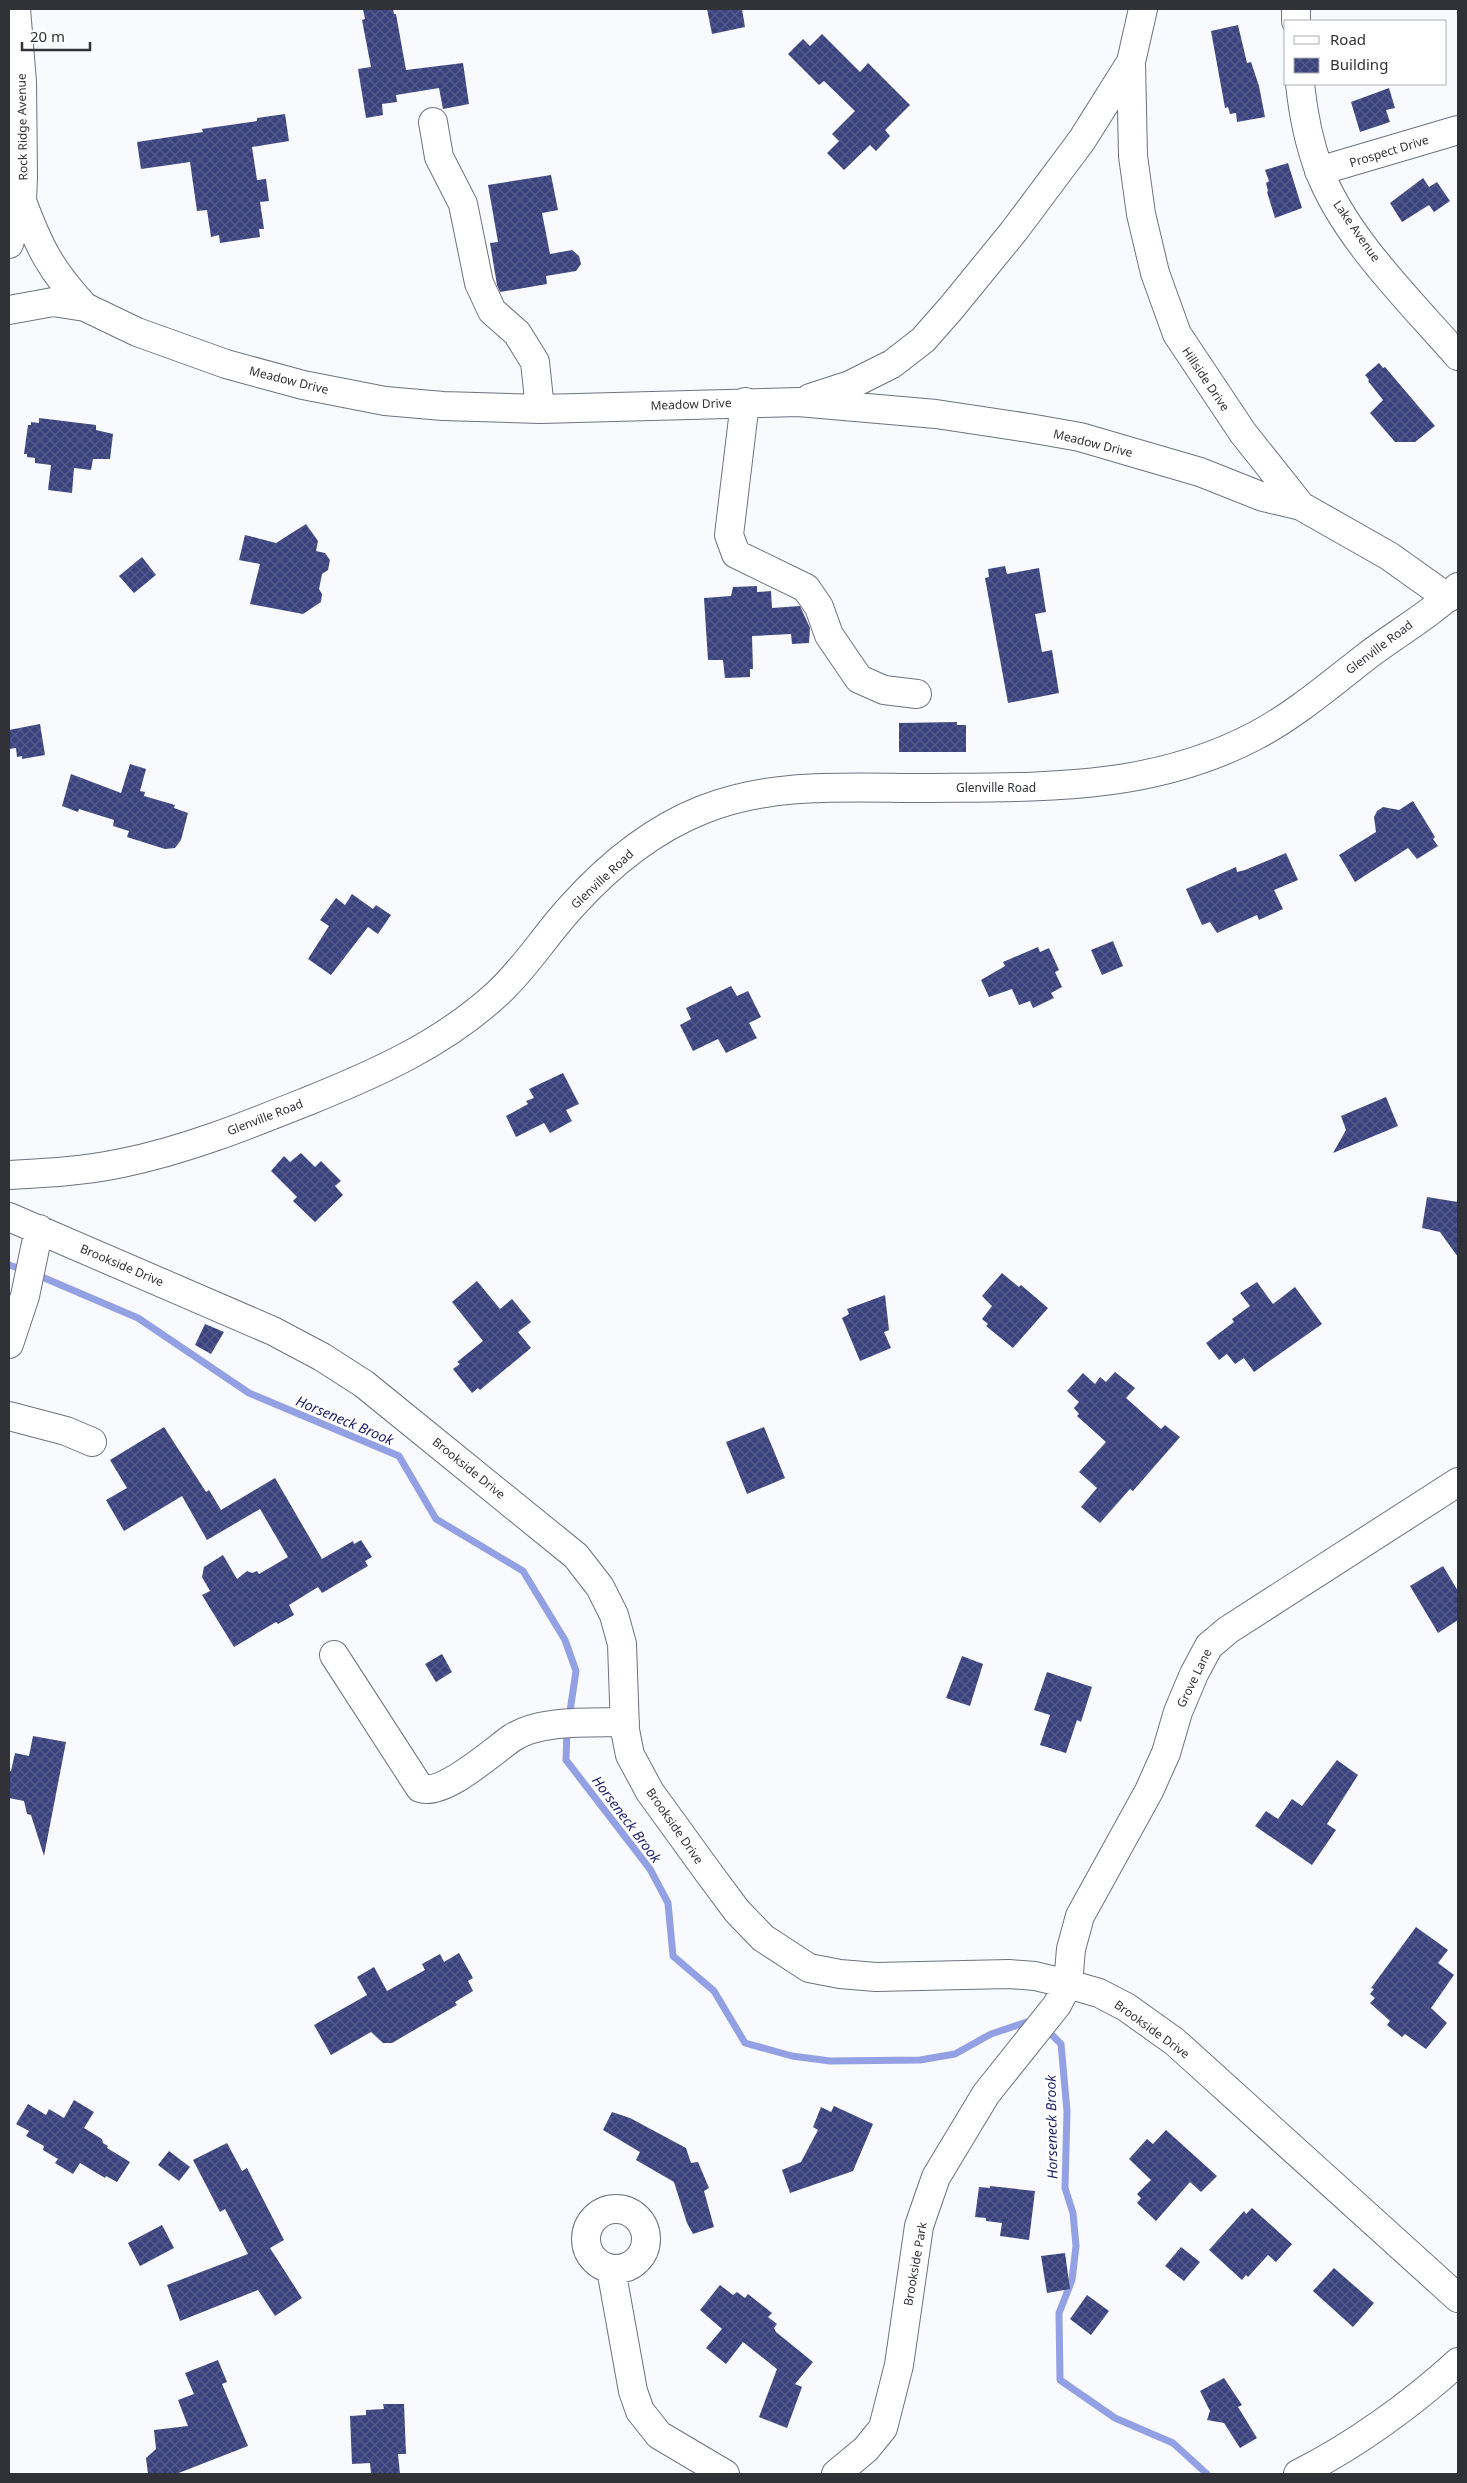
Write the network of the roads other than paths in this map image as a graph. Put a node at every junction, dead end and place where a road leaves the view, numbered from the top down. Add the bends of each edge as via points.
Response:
1 (16, 9) edge
2 (1142, 9) edge
3 (1131, 62) junction
4 (1300, 85) edge
5 (433, 122) dead end
6 (1458, 130) edge
7 (1319, 171) junction
8 (22, 201) junction
9 (9, 244) edge
10 (84, 307) junction
11 (9, 310) edge
12 (1458, 356) edge
13 (744, 402) junction
14 (798, 402) junction
15 (540, 409) junction
16 (1301, 506) junction
17 (1455, 596) edge
18 (917, 694) dead end
19 (9, 1175) edge
20 (9, 1217) edge
21 (39, 1229) junction
22 (9, 1344) edge
23 (9, 1416) edge
24 (92, 1442) dead end
25 (1458, 1482) edge
26 (334, 1655) dead end
27 (625, 1722) junction
28 (1062, 1995) junction
29 (611, 2269) dead end
30 (1458, 2298) edge
31 (1458, 2362) edge
32 (725, 2474) edge
33 (836, 2474) edge
34 (1298, 2474) edge

1 - 8 street, Rock Ridge Avenue via 22,82
2 - 3 street, Hillside Drive
3 - 14 street, Hillside Drive via 1082,140 1002,246 923,340 892,364 850,385
3 - 16 street, Hillside Drive via 1133,156 1141,214 1155,273 1176,334 1243,433
4 - 7 street, Lake Avenue
5 - 15 street via 439,157 463,204 479,283 492,311 518,333 535,362
6 - 7 street, Prospect Drive
7 - 12 street, Lake Avenue via 1338,208 1367,250
8 - 9 street, Rock Ridge Avenue
8 - 10 street, Meadow Drive via 44,255 60,281
10 - 11 street, Meadow Drive via 53,302
10 - 15 street, Meadow Drive via 136,332 226,364 303,385 385,401
13 - 14 street, Meadow Drive
13 - 15 street, Meadow Drive
13 - 18 street via 729,535 736,554 806,588 819,607 829,635 859,679 884,690
14 - 16 street, Meadow Drive via 936,414 1080,438 1200,472 1263,497
16 - 17 street, Hillside Drive
17 - 19 street, Glenville Road via 1395,634 1310,700 1259,734 1190,765 1154,774 1066,786 798,788 749,795 701,810 662,830 623,857 570,908 502,989 474,1014 405,1059 283,1111 194,1144 123,1163 59,1173
20 - 21 street, Brookside Drive
21 - 22 street via 27,1287
21 - 27 street, Brookside Drive via 273,1331 322,1357 364,1384 544,1528 576,1556 600,1587 614,1614 622,1644
23 - 24 street via 66,1431
25 - 28 street, Grove Lane via 1228,1630 1209,1646 1178,1712 1166,1753 1149,1791 1080,1916
26 - 27 street via 420,1788 424,1789 431,1789 484,1762 523,1732 568,1724
27 - 28 street, Brookside Drive via 630,1756 650,1792 737,1911 763,1938 809,1968 876,1977 1035,1976
28 - 30 street, Brookside Drive via 1099,1993 1175,2042
28 - 33 street, Brookside Park via 986,2094 936,2177 919,2226 899,2365 883,2428 866,2449
29 - 32 street via 633,2391 640,2412 659,2435
31 - 34 street via 1430,2388 1378,2425

